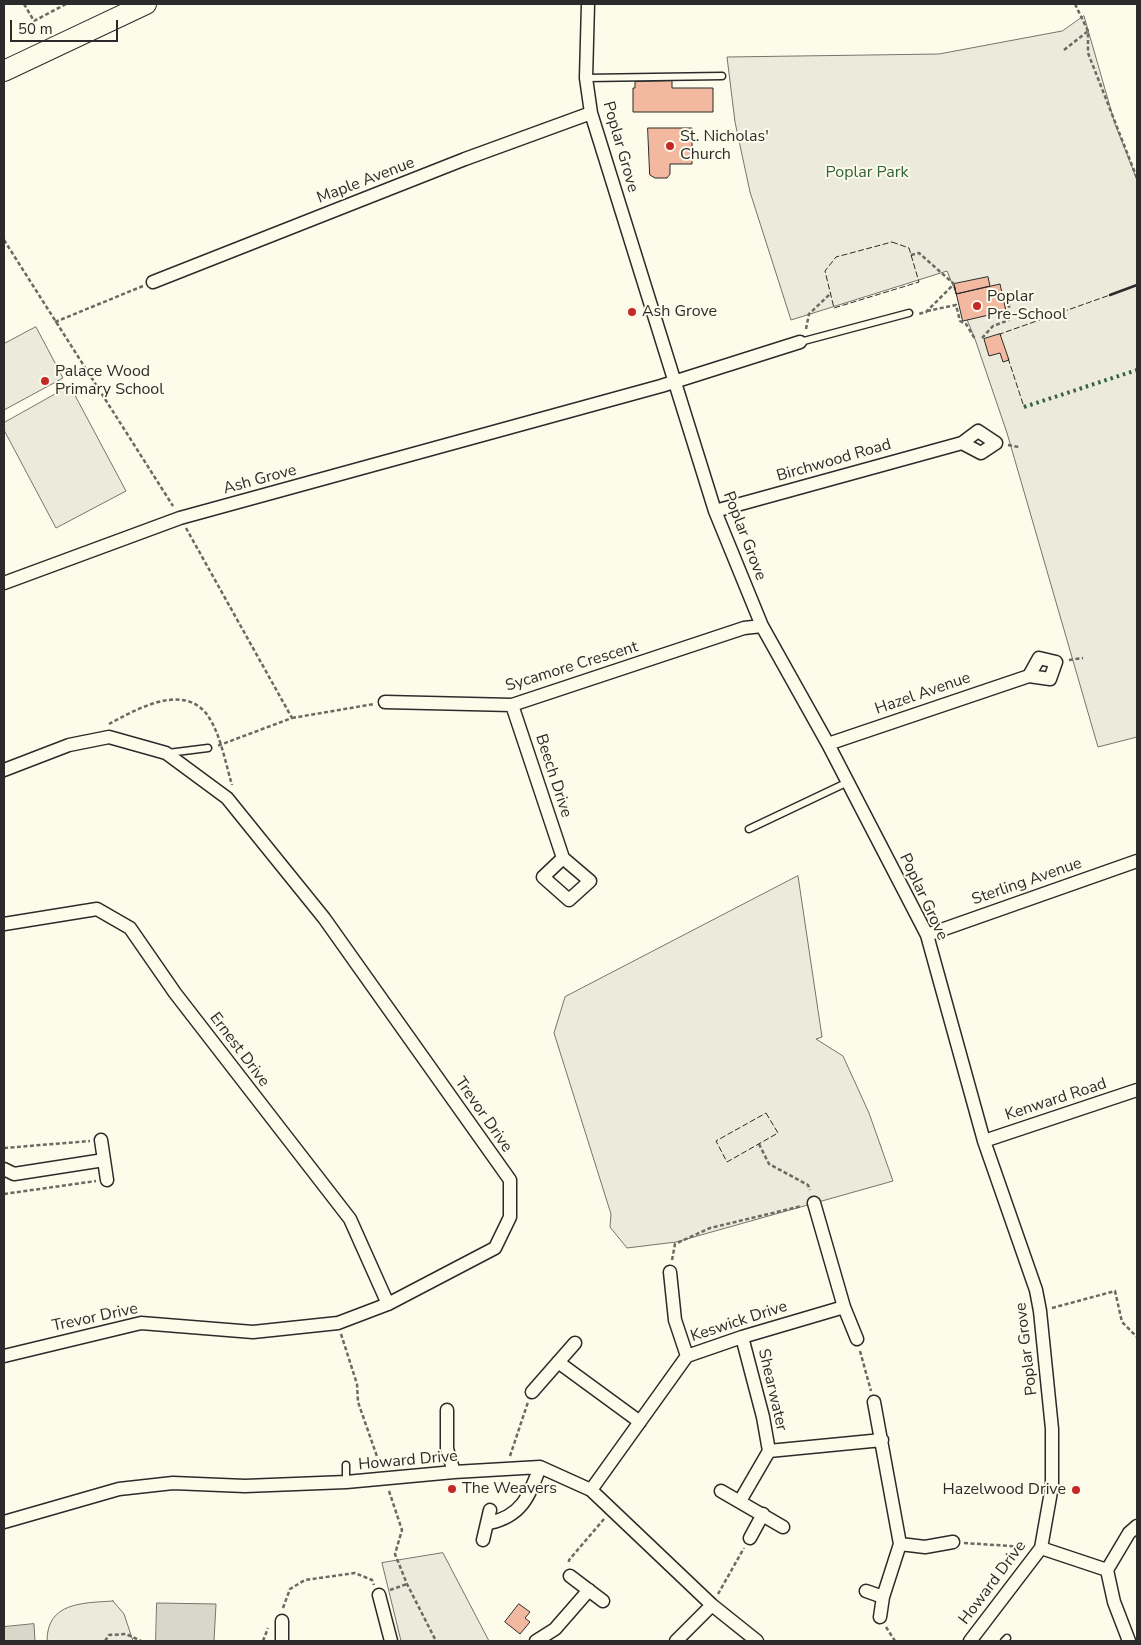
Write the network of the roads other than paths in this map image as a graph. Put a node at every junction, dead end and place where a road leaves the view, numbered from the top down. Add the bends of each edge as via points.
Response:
1 (146, 4) edge
2 (588, 4) edge
3 (4, 71) edge
4 (722, 76) dead end
5 (586, 78) junction
6 (591, 113) junction
7 (153, 282) road end
8 (909, 313) road end
9 (803, 341) joint
10 (673, 382) junction
11 (962, 443) dead end
12 (715, 510) junction
13 (4, 583) edge
14 (762, 626) junction
15 (1029, 676) dead end
16 (386, 702) road end
17 (512, 705) junction
18 (828, 744) junction
19 (208, 748) road end
20 (166, 753) junction
21 (4, 770) edge
22 (848, 782) junction
23 (749, 829) dead end
24 (563, 858) dead end
25 (1137, 860) edge
26 (4, 924) edge
27 (927, 935) junction
28 (1137, 1090) edge
29 (101, 1140) road end
30 (984, 1141) junction
31 (104, 1160) junction
32 (4, 1169) edge
33 (107, 1180) road end
34 (814, 1203) road end
35 (670, 1272) road end
36 (388, 1304) junction
37 (844, 1307) junction
38 (742, 1337) junction
39 (857, 1340) road end
40 (574, 1343) dead end
41 (4, 1356) edge
42 (687, 1356) junction
43 (558, 1362) junction
44 (532, 1392) road end
45 (874, 1402) road end
46 (447, 1410) dead end
47 (640, 1422) junction
48 (882, 1440) junction
49 (769, 1451) junction
50 (346, 1465) dead end
51 (540, 1467) junction
52 (454, 1472) junction
53 (346, 1482) junction
54 (1052, 1486) joint
55 (591, 1490) junction
56 (721, 1491) dead end
57 (740, 1501) junction
58 (490, 1510) dead end
59 (763, 1514) junction
60 (4, 1522) edge
61 (489, 1523) junction
62 (1137, 1526) edge
63 (783, 1527) dead end
64 (750, 1538) road end
65 (483, 1540) dead end
66 (953, 1542) road end
67 (900, 1544) junction
68 (1041, 1548) junction
69 (1107, 1570) junction
70 (570, 1576) road end
71 (589, 1590) junction
72 (866, 1591) dead end
73 (379, 1595) road end
74 (883, 1597) junction
75 (603, 1601) dead end
76 (712, 1605) junction
77 (880, 1617) dead end
78 (282, 1621) road end
79 (555, 1629) junction
80 (282, 1641) edge
81 (391, 1641) edge
82 (536, 1641) edge
83 (561, 1641) edge
84 (676, 1641) edge
85 (757, 1641) edge
86 (970, 1641) edge
87 (1128, 1641) edge

1 - 3 main road
2 - 5 street, Poplar Grove
4 - 5 lane
5 - 6 street, Poplar Grove
6 - 7 street, Maple Avenue
6 - 10 street, Poplar Grove
8 - 9 lane
9 - 10 street
10 - 12 street, Poplar Grove
10 - 13 street, Ash Grove via 180,518
11 - 12 street, Birchwood Road
12 - 14 street, Poplar Grove
14 - 17 street, Sycamore Crescent via 744,628
14 - 18 street, Poplar Grove
15 - 18 street, Hazel Avenue
16 - 17 street, Sycamore Crescent
17 - 24 street, Beech Drive
18 - 22 street, Poplar Grove
19 - 20 lane
20 - 21 street, Trevor Drive via 109,737 69,745
20 - 36 street, Trevor Drive via 227,798 324,918 510,1180 510,1217 495,1248
22 - 23 lane
22 - 27 street, Poplar Grove
25 - 27 street, Sterling Avenue
26 - 36 street, Ernest Drive via 97,909 130,928 175,993 350,1219
27 - 30 street, Poplar Grove
28 - 30 street, Kenward Road
29 - 31 street
30 - 54 street, Poplar Grove via 1036,1290 1052,1429
31 - 32 street via 14,1174
31 - 33 street
34 - 37 street
35 - 42 street via 676,1320
36 - 41 street, Trevor Drive via 338,1323 253,1332 141,1323
37 - 38 street, Keswick Drive
37 - 39 street
38 - 42 street, Keswick Drive
38 - 49 street, Shearwater
40 - 43 street
42 - 47 street, Keswick Drive
43 - 44 street
43 - 47 street
45 - 48 street
46 - 52 street via 448,1449
47 - 55 street, Keswick Drive
48 - 49 street, Shearwater
48 - 67 street
49 - 57 street, Shearwater
50 - 53 lane
51 - 52 street, Howard Drive
51 - 55 street, Howard Drive
51 - 61 street via 527,1500 501,1520
52 - 53 street, Howard Drive
53 - 60 street, Howard Drive via 244,1486 173,1483 119,1489
54 - 68 street, Howard Drive
55 - 76 street, Howard Drive
56 - 57 street
57 - 59 street
58 - 61 street
59 - 63 street
59 - 64 street
61 - 65 street
62 - 69 street via 1129,1533
66 - 67 street via 925,1547
67 - 74 street
68 - 69 street
68 - 86 street, Howard Drive
69 - 87 street
70 - 71 street
71 - 75 street
71 - 79 street
72 - 74 street
73 - 81 street
74 - 77 street
76 - 84 street
76 - 85 street, Howard Drive
78 - 80 street
79 - 82 street
79 - 83 street

